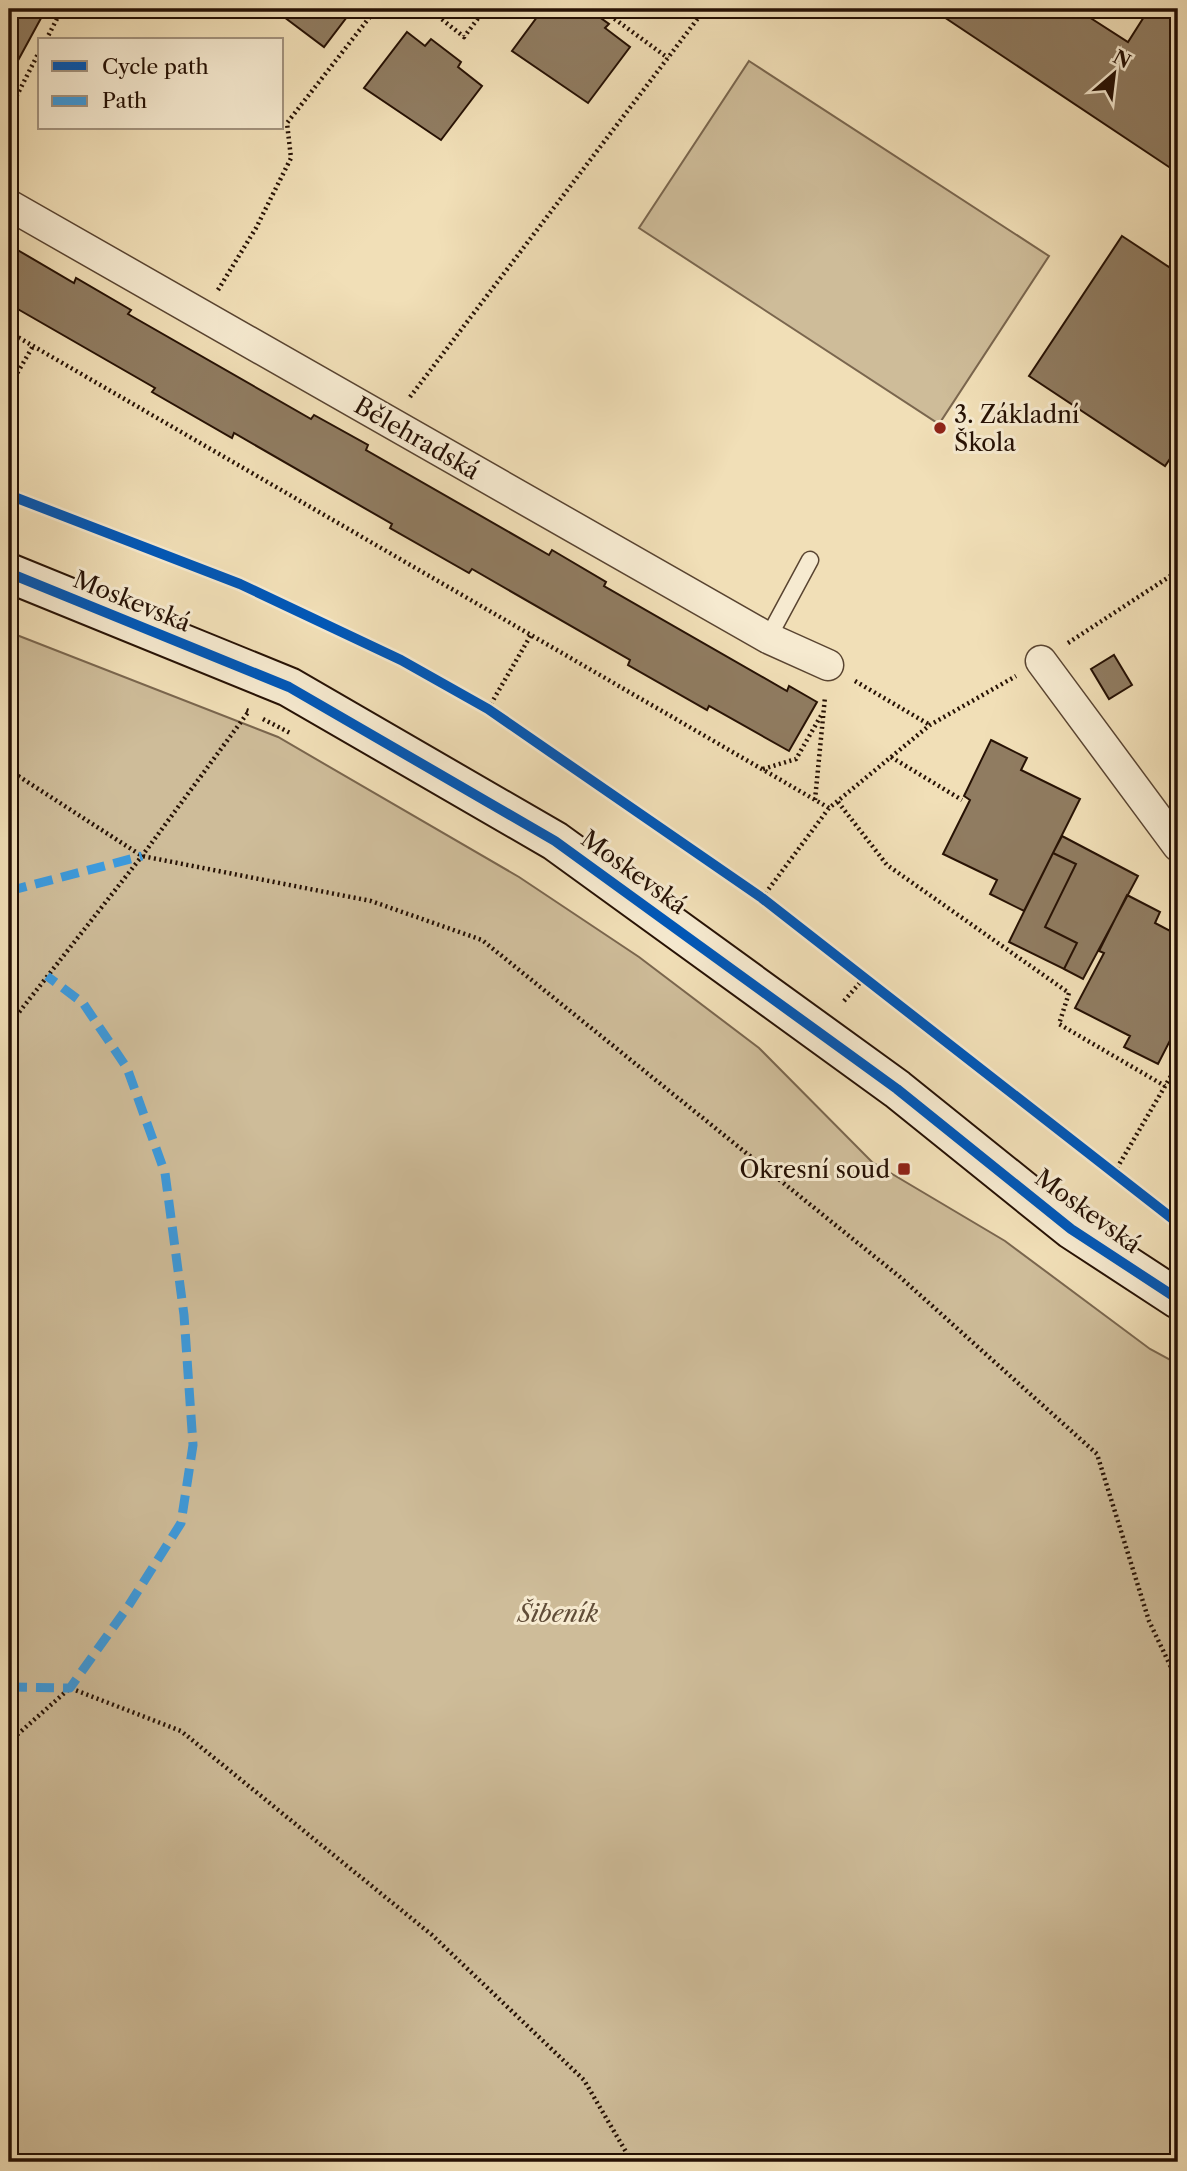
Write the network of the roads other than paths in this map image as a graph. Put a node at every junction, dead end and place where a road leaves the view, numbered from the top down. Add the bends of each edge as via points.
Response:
1 (9, 205) edge
2 (810, 560) dead end
3 (9, 573) edge
4 (768, 638) junction
5 (1041, 661) road end
6 (828, 665) road end
7 (1178, 846) edge
8 (1178, 1299) edge

1 - 4 street, Bělehradská
2 - 4 lane
3 - 8 street, Moskevská via 289,687 555,841 897,1089 1071,1228
4 - 6 street, Bělehradská
5 - 7 street

